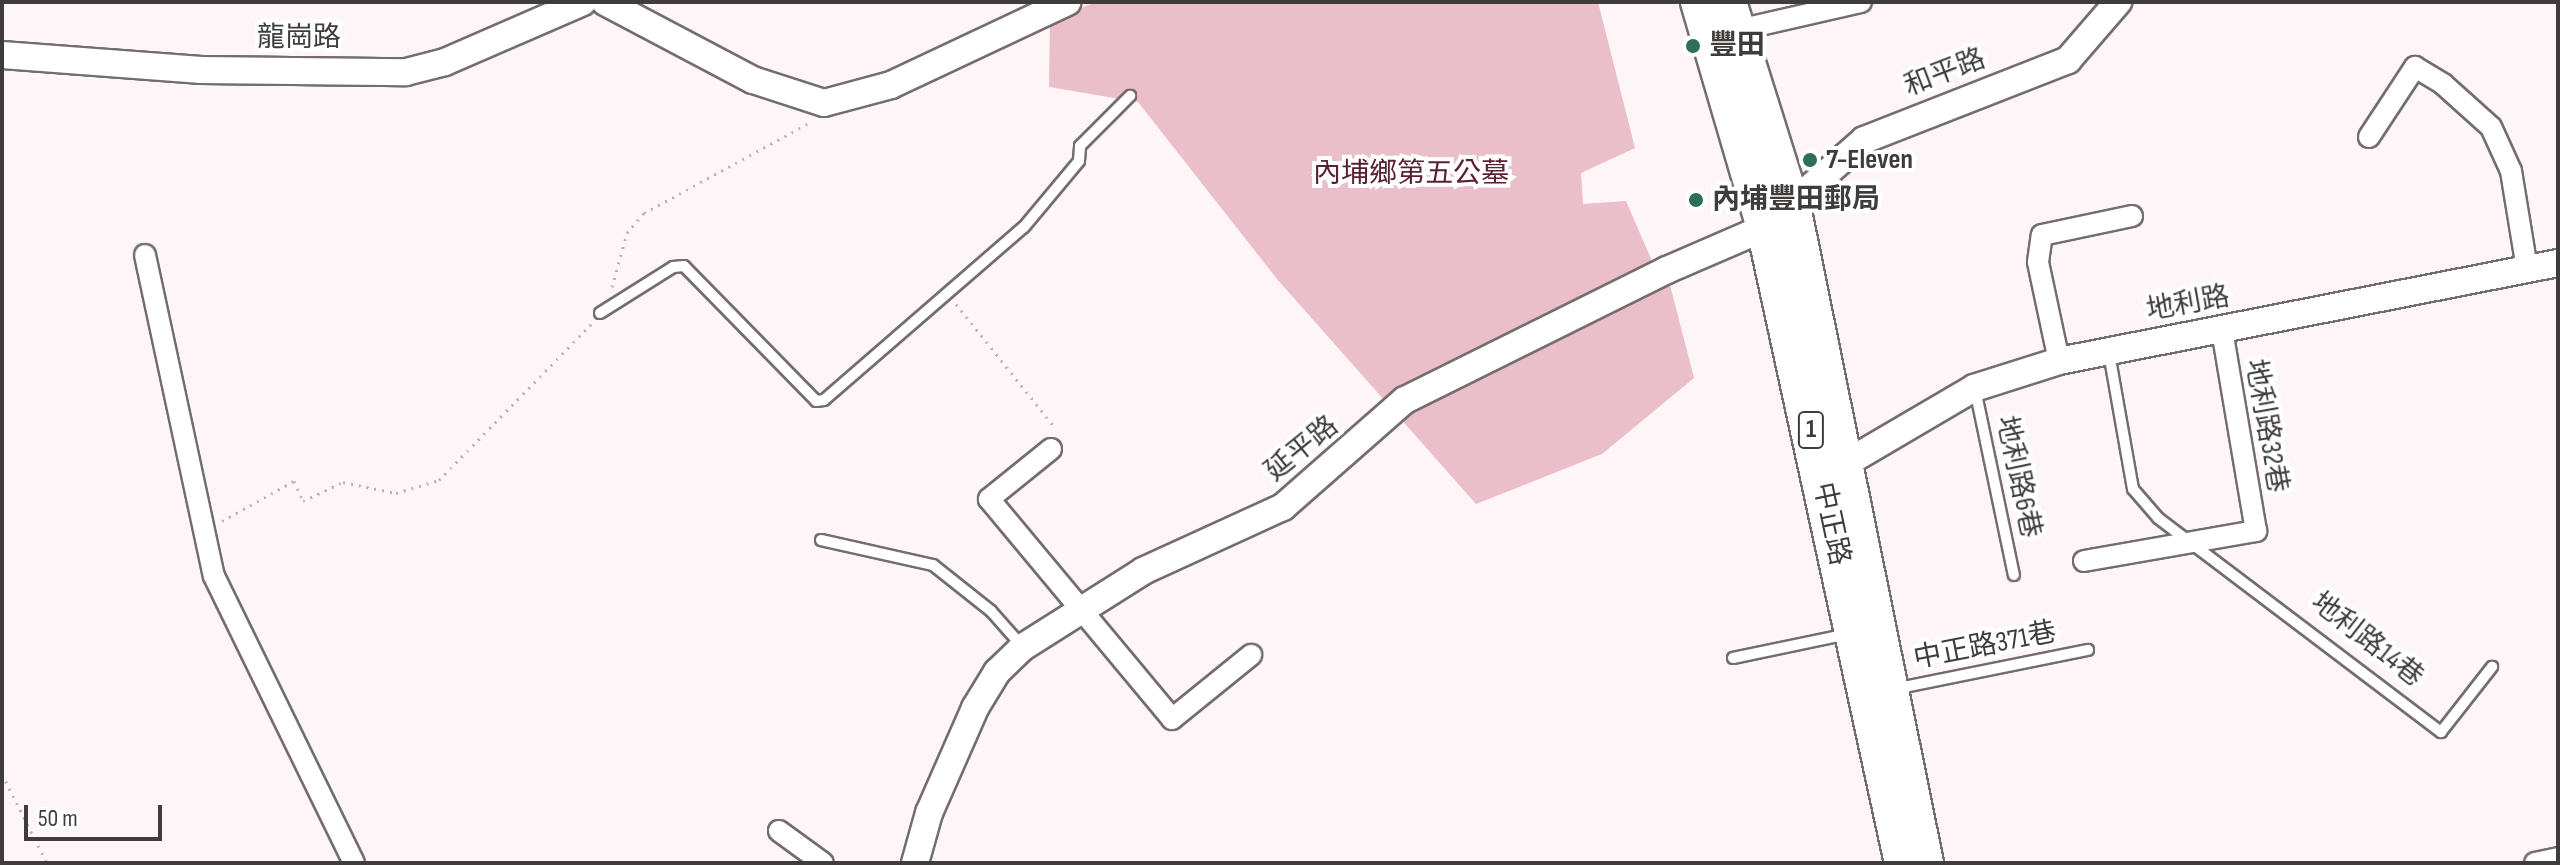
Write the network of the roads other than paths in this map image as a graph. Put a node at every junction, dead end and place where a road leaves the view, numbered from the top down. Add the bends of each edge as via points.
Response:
1 (583, 2) edge
2 (605, 2) edge
3 (1067, 2) edge
4 (1698, 2) edge
5 (1861, 2) edge
6 (2118, 2) edge
7 (1734, 16) edge
8 (2, 55) edge
9 (1130, 96) dead end
10 (2369, 137) dead end
11 (1793, 206) junction
12 (2132, 216) dead end
13 (1764, 228) junction
14 (145, 255) dead end
15 (2558, 263) edge
16 (2527, 269) junction
17 (600, 313) road end
18 (2222, 330) junction
19 (2108, 351) junction
20 (2059, 361) junction
21 (1974, 388) junction
22 (1054, 439) road end
23 (1848, 462) junction
24 (821, 540) dead end
25 (2193, 542) junction
26 (2084, 561) dead end
27 (2014, 575) dead end
28 (1083, 611) junction
29 (1854, 633) junction
30 (1023, 647) junction
31 (2088, 650) dead end
32 (1251, 655) dead end
33 (1733, 658) dead end
34 (2492, 667) dead end
35 (1892, 689) junction
36 (779, 831) dead end
37 (2558, 858) edge
38 (354, 863) edge
39 (823, 863) edge
40 (915, 863) edge
41 (1902, 863) edge
42 (1926, 863) edge
43 (2535, 863) edge

1 - 8 street, 龍崗路 via 445,62 406,72 201,70
2 - 3 street via 753,80 824,103 891,85
4 - 13 main road, 中正路 / 1
5 - 7 street
6 - 11 street, 和平路 via 2068,60 1864,140
7 - 11 main road, 中正路 / 1
9 - 17 lane via 1080,146 1079,161 1024,227 824,400 816,401 684,266 673,267
10 - 16 street via 2415,67 2443,84 2491,127 2511,171
11 - 13 street, 延平路
11 - 23 main road, 中正路 / 1
12 - 20 street via 2042,235 2038,262
13 - 28 street, 延平路 via 1667,270 1405,400 1283,507 1202,540
13 - 29 main road, 中正路 / 1
14 - 38 street via 214,576
15 - 16 street, 地利路
16 - 18 street, 地利路
18 - 19 street, 地利路
18 - 25 street, 地利路32巷 via 2256,531
19 - 20 street, 地利路
19 - 25 lane, 地利路14巷 via 2133,489 2158,518
20 - 21 street, 地利路
21 - 23 street, 地利路
21 - 27 lane, 地利路6巷
22 - 28 street via 989,499
23 - 35 main road, 中正路 / 1
24 - 30 lane via 933,565 991,611
25 - 26 street
25 - 34 lane, 地利路14巷 via 2441,732
28 - 30 street, 延平路
28 - 32 street via 1172,719
29 - 33 lane
29 - 41 main road, 中正路 / 1
30 - 40 street, 延平路 via 997,672 975,708 929,813
31 - 35 lane, 中正路371巷
35 - 42 main road, 中正路 / 1
36 - 39 street
37 - 43 street

